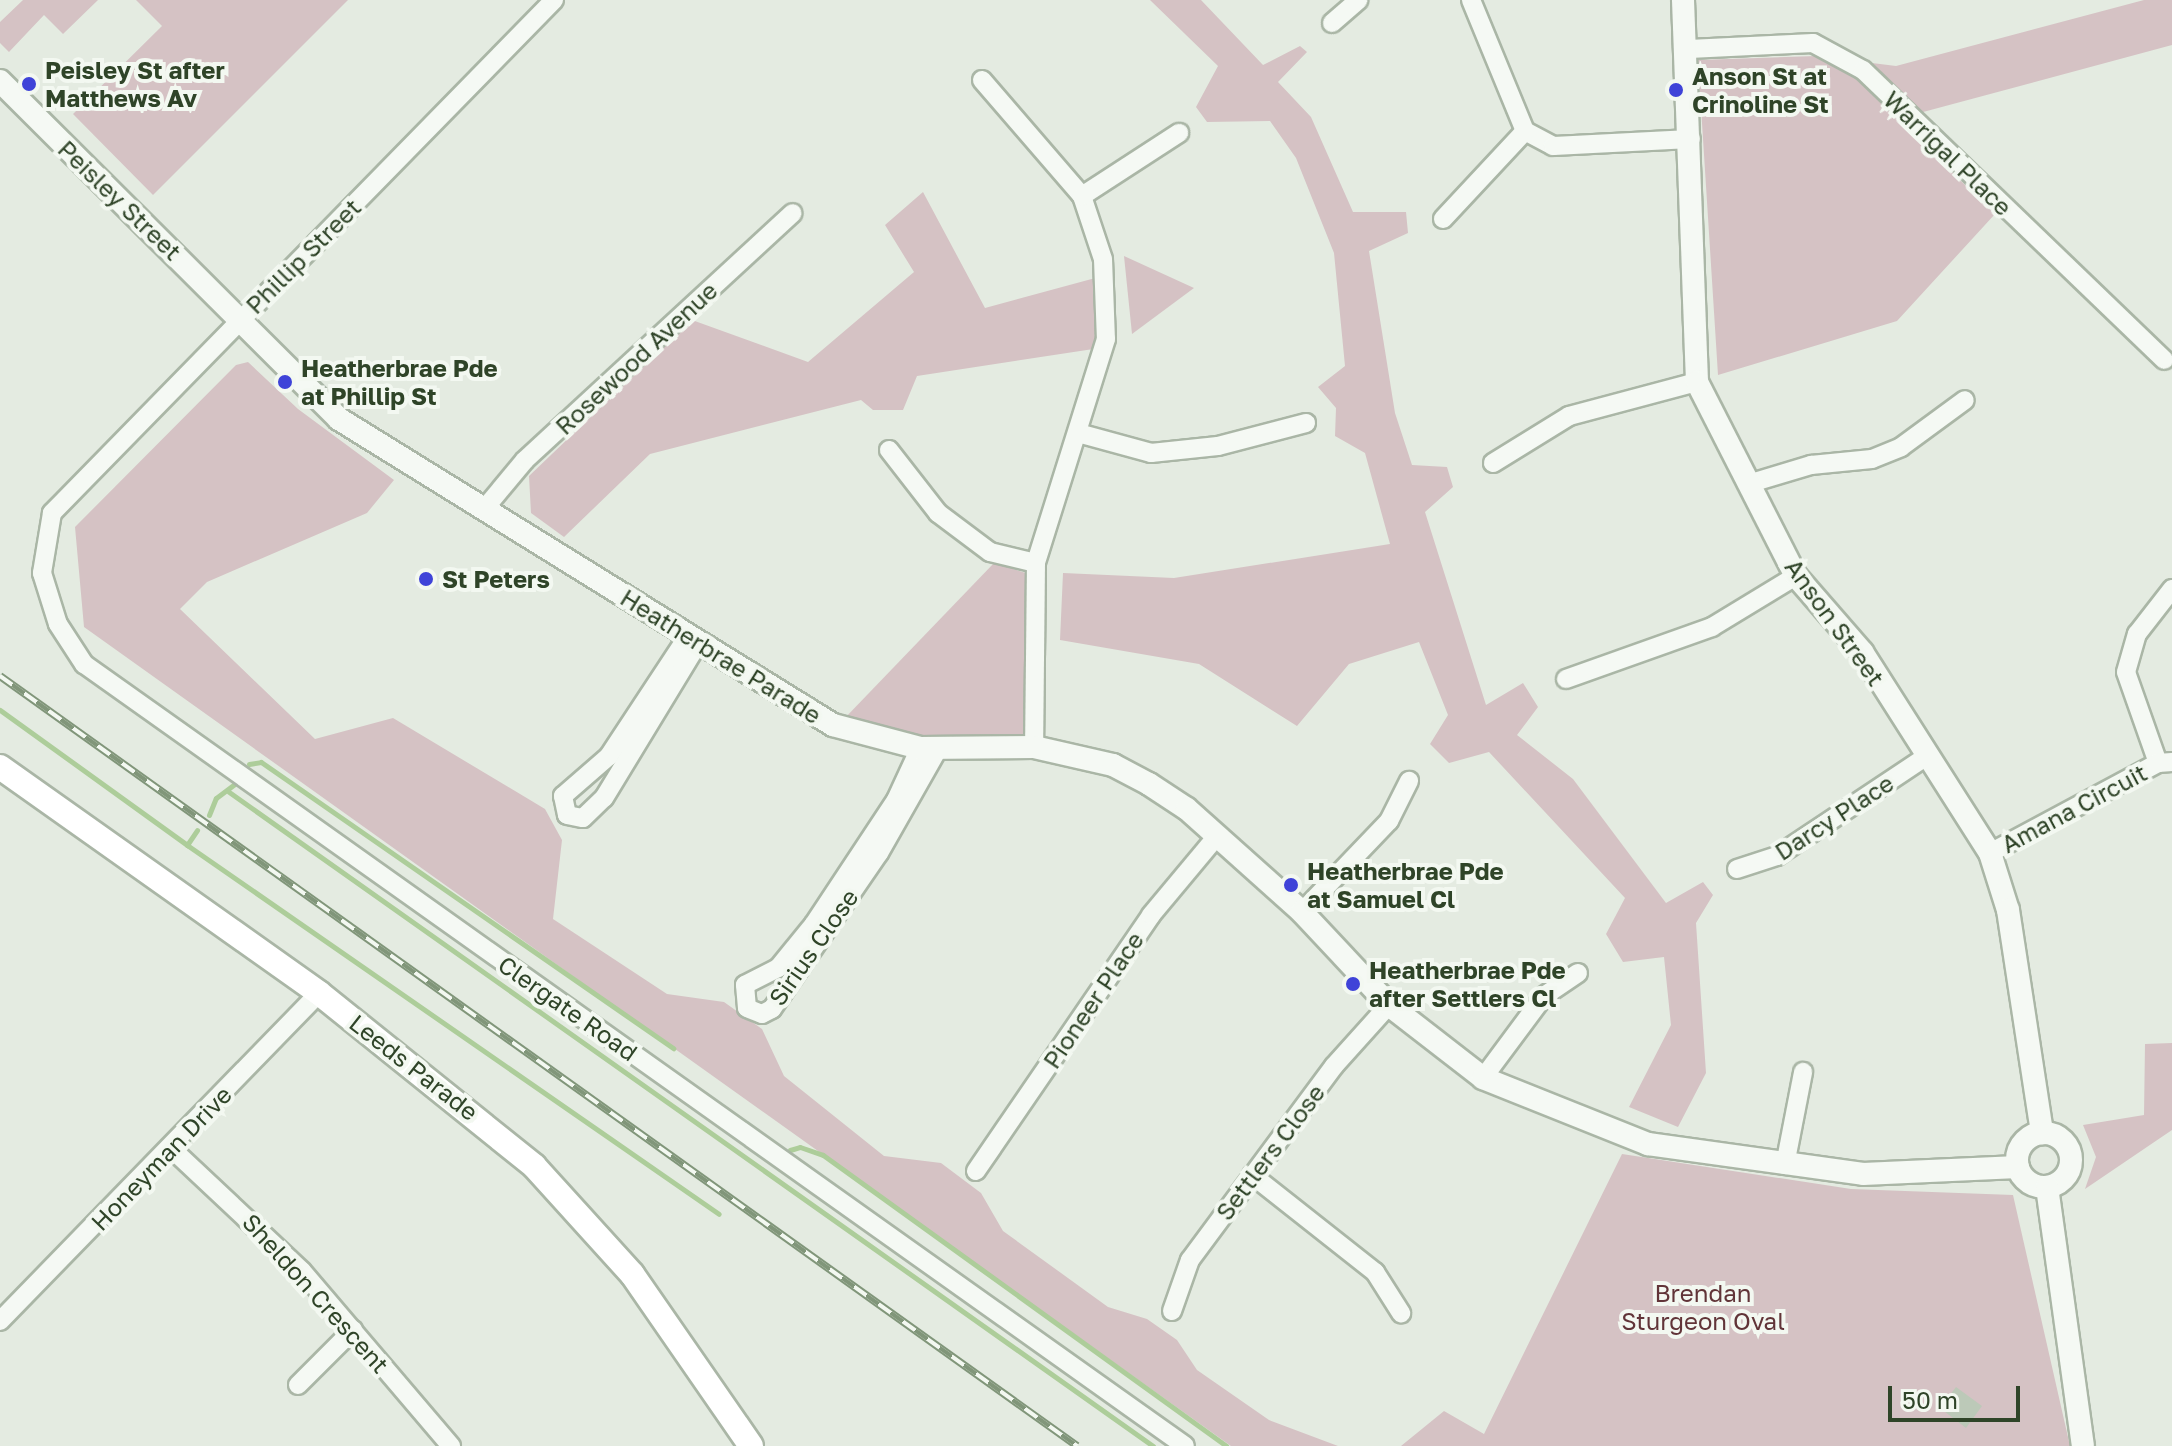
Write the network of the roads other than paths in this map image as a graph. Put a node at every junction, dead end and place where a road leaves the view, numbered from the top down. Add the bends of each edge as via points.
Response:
1 (554, 0) edge
2 (1358, 0) edge
3 (1471, 0) edge
4 (1683, 0) edge
5 (1332, 23) dead end
6 (1689, 49) junction
7 (982, 80) dead end
8 (0, 81) edge
9 (1525, 131) junction
10 (1179, 133) dead end
11 (1691, 139) junction
12 (1082, 196) junction
13 (793, 213) dead end
14 (1443, 219) dead end
15 (241, 318) junction
16 (2164, 360) dead end
17 (1697, 382) junction
18 (1965, 400) dead end
19 (1306, 423) dead end
20 (1078, 433) junction
21 (889, 450) dead end
22 (1493, 463) dead end
23 (1751, 483) junction
24 (485, 508) junction
25 (52, 513) joint
26 (1036, 563) junction
27 (1796, 576) junction
28 (2172, 589) edge
29 (693, 639) junction
30 (1566, 679) dead end
31 (1034, 747) junction
32 (929, 749) junction
33 (1927, 756) junction
34 (2165, 762) edge
35 (0, 767) edge
36 (1409, 781) dead end
37 (1218, 835) junction
38 (1990, 853) junction
39 (1737, 869) dead end
40 (1302, 912) junction
41 (1578, 973) dead end
42 (319, 993) junction
43 (1389, 1005) junction
44 (1803, 1072) dead end
45 (1483, 1078) junction
46 (2042, 1133) junction
47 (172, 1149) junction
48 (1785, 1165) junction
49 (2018, 1167) junction
50 (976, 1171) dead end
51 (1252, 1175) junction
52 (2047, 1187) junction
53 (1172, 1311) dead end
54 (1401, 1313) dead end
55 (0, 1321) edge
56 (353, 1330) junction
57 (298, 1385) dead end
58 (451, 1446) edge
59 (751, 1446) edge
60 (1185, 1446) edge
61 (2083, 1446) edge

1 - 15 street, Phillip Street
2 - 5 street
3 - 9 street
4 - 6 street, Anson Street
6 - 11 street, Anson Street
6 - 16 street, Warrigal Place via 1813,43 1863,70
7 - 12 street
8 - 15 street, Peisley Street
9 - 11 street via 1553,146
9 - 14 street
10 - 12 street
11 - 17 street, Anson Street
12 - 20 street via 1103,259 1106,339
13 - 24 street, Rosewood Avenue via 525,460
15 - 24 street, Heatherbrae Parade via 339,419
15 - 25 street, Phillip Street
17 - 22 street via 1569,416
17 - 23 street, Anson Street
18 - 23 street via 1901,447 1872,459 1811,465
19 - 20 street via 1218,446 1151,453
20 - 26 street
21 - 26 street via 938,513 990,552
23 - 27 street, Anson Street
24 - 29 street, Heatherbrae Parade
25 - 60 street, Clergate Road via 42,573 58,624 84,664
26 - 31 street
27 - 30 street via 1712,627
27 - 33 street, Anson Street via 1862,652
28 - 34 street, Amana Circuit via 2137,634 2126,672
29 - 29 street via 604,798 583,818 567,815 563,796 609,756
29 - 32 street, Heatherbrae Parade via 833,725
31 - 32 street, Heatherbrae Parade
31 - 37 street, Heatherbrae Parade via 1113,765 1187,809
32 - 32 street, Sirius Close via 879,853 772,1009 762,1014 747,1008 745,985 778,968 814,924
33 - 38 street, Anson Street
33 - 39 street, Darcy Place via 1777,856
34 - 38 street, Amana Circuit
35 - 42 main road, Leeds Parade
36 - 40 street via 1389,821
37 - 40 street, Heatherbrae Parade
37 - 50 street, Pioneer Place via 1151,915
38 - 46 street, Anson Street via 2008,910
40 - 43 street, Heatherbrae Parade
41 - 45 street via 1544,996
42 - 47 street, Honeyman Drive
42 - 59 main road, Leeds Parade via 475,1115 592,1226 680,1337
43 - 45 street, Heatherbrae Parade
43 - 51 street, Settlers Close
44 - 48 street
45 - 48 street, Heatherbrae Parade via 1648,1144
46 - 49 street via 2023,1145
46 - 52 street via 2063,1141 2071,1162 2066,1176
47 - 55 street, Honeyman Drive
47 - 56 street, Sheldon Crescent via 302,1271
48 - 49 street, Heatherbrae Parade via 1863,1174
49 - 52 street via 2029,1182
51 - 53 street, Settlers Close via 1190,1260
51 - 54 street via 1375,1272
52 - 61 street
56 - 57 street
56 - 58 street, Sheldon Crescent

